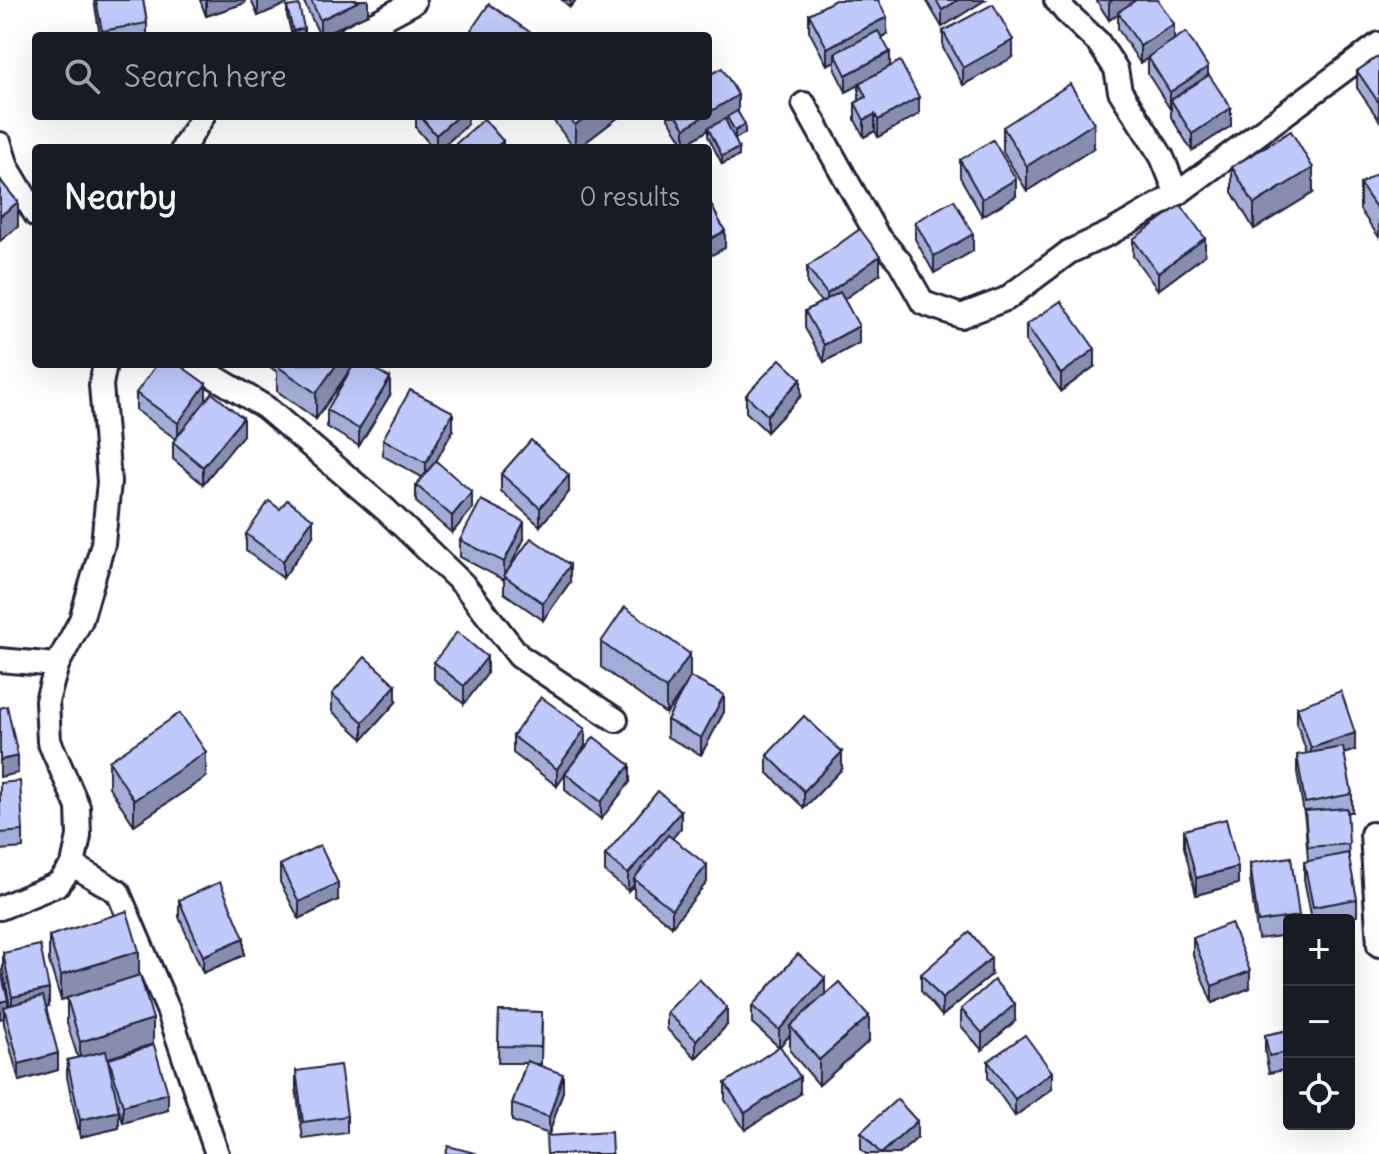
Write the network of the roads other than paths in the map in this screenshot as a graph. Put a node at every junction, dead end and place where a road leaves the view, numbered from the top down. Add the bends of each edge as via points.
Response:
1 (413, 0) edge
2 (1056, 0) edge
3 (358, 32) edge
4 (1379, 44) edge
5 (804, 104) dead end
6 (200, 120) edge
7 (0, 144) edge
8 (186, 144) edge
9 (1177, 194) junction
10 (32, 208) edge
11 (104, 368) edge
12 (200, 368) edge
13 (0, 660) edge
14 (57, 665) junction
15 (616, 720) dead end
16 (1372, 834) dead end
17 (73, 865) junction
18 (0, 908) edge
19 (1379, 945) edge
20 (217, 1154) edge

1 - 3 street
2 - 9 street via 1098,42 1116,69 1120,91 1162,157
4 - 9 street
5 - 9 street via 869,222 923,303 961,316 1006,299 1069,252
6 - 8 street
7 - 10 street
11 - 14 street via 109,482 103,544 81,620
12 - 15 street via 265,407 386,510 463,584 519,656
13 - 14 street
14 - 17 street via 47,701 49,741 78,807
16 - 19 street
17 - 18 street via 58,884
17 - 20 street via 118,892 169,1012

